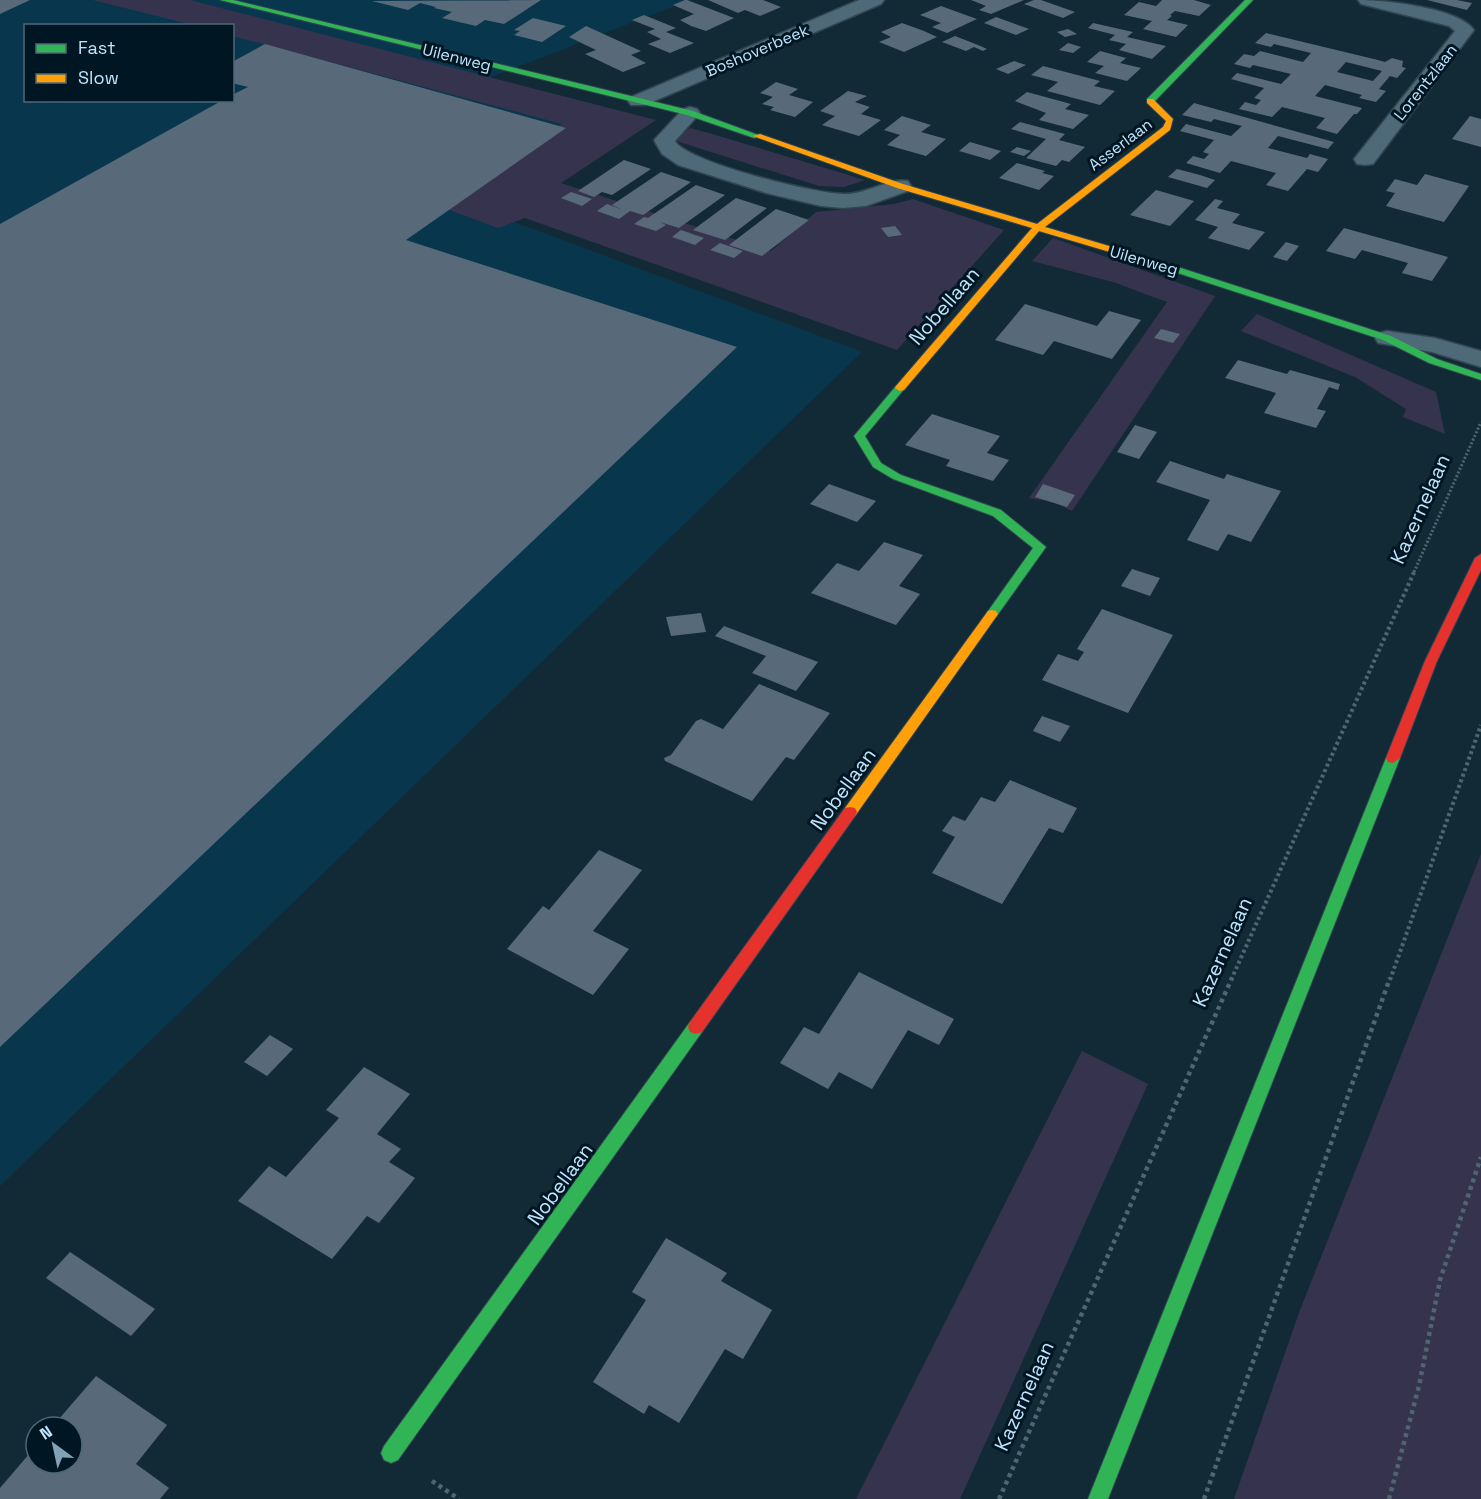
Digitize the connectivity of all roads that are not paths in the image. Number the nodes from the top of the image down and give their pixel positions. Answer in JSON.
{"nodes":[{"id":1,"x":224,"y":0,"type":"edge"},
{"id":2,"x":875,"y":0,"type":"edge"},
{"id":3,"x":1249,"y":0,"type":"edge"},
{"id":4,"x":1367,"y":0,"type":"edge"},
{"id":5,"x":639,"y":101,"type":"junction"},
{"id":6,"x":690,"y":113,"type":"junction"},
{"id":7,"x":1365,"y":159,"type":"dead end"},
{"id":8,"x":900,"y":186,"type":"junction"},
{"id":9,"x":1036,"y":229,"type":"junction"},
{"id":10,"x":1387,"y":338,"type":"junction"},
{"id":11,"x":1481,"y":359,"type":"edge"},
{"id":12,"x":1481,"y":377,"type":"edge"},
{"id":13,"x":1481,"y":558,"type":"edge"},
{"id":14,"x":391,"y":1453,"type":"dead end"},
{"id":15,"x":1098,"y":1499,"type":"edge"}],
"edges":[{"from":1,"to":5,"type":"street","name":"Uilenweg"},
{"from":2,"to":5,"type":"street","name":"Boshoverbeek"},
{"from":3,"to":9,"type":"street","name":"Asserlaan"},
{"from":4,"to":7,"type":"street","name":"Lorentzlaan"},
{"from":5,"to":6,"type":"street","name":"Uilenweg"},
{"from":6,"to":8,"type":"street","name":"Uilenweg"},
{"from":6,"to":8,"type":"street"},
{"from":8,"to":9,"type":"street","name":"Uilenweg"},
{"from":9,"to":10,"type":"street","name":"Uilenweg"},
{"from":9,"to":14,"type":"street","name":"Nobellaan"},
{"from":10,"to":11,"type":"street","name":"Uilenweg"},
{"from":10,"to":12,"type":"street","name":"Uilenweg"},
{"from":13,"to":15,"type":"street"}]}
